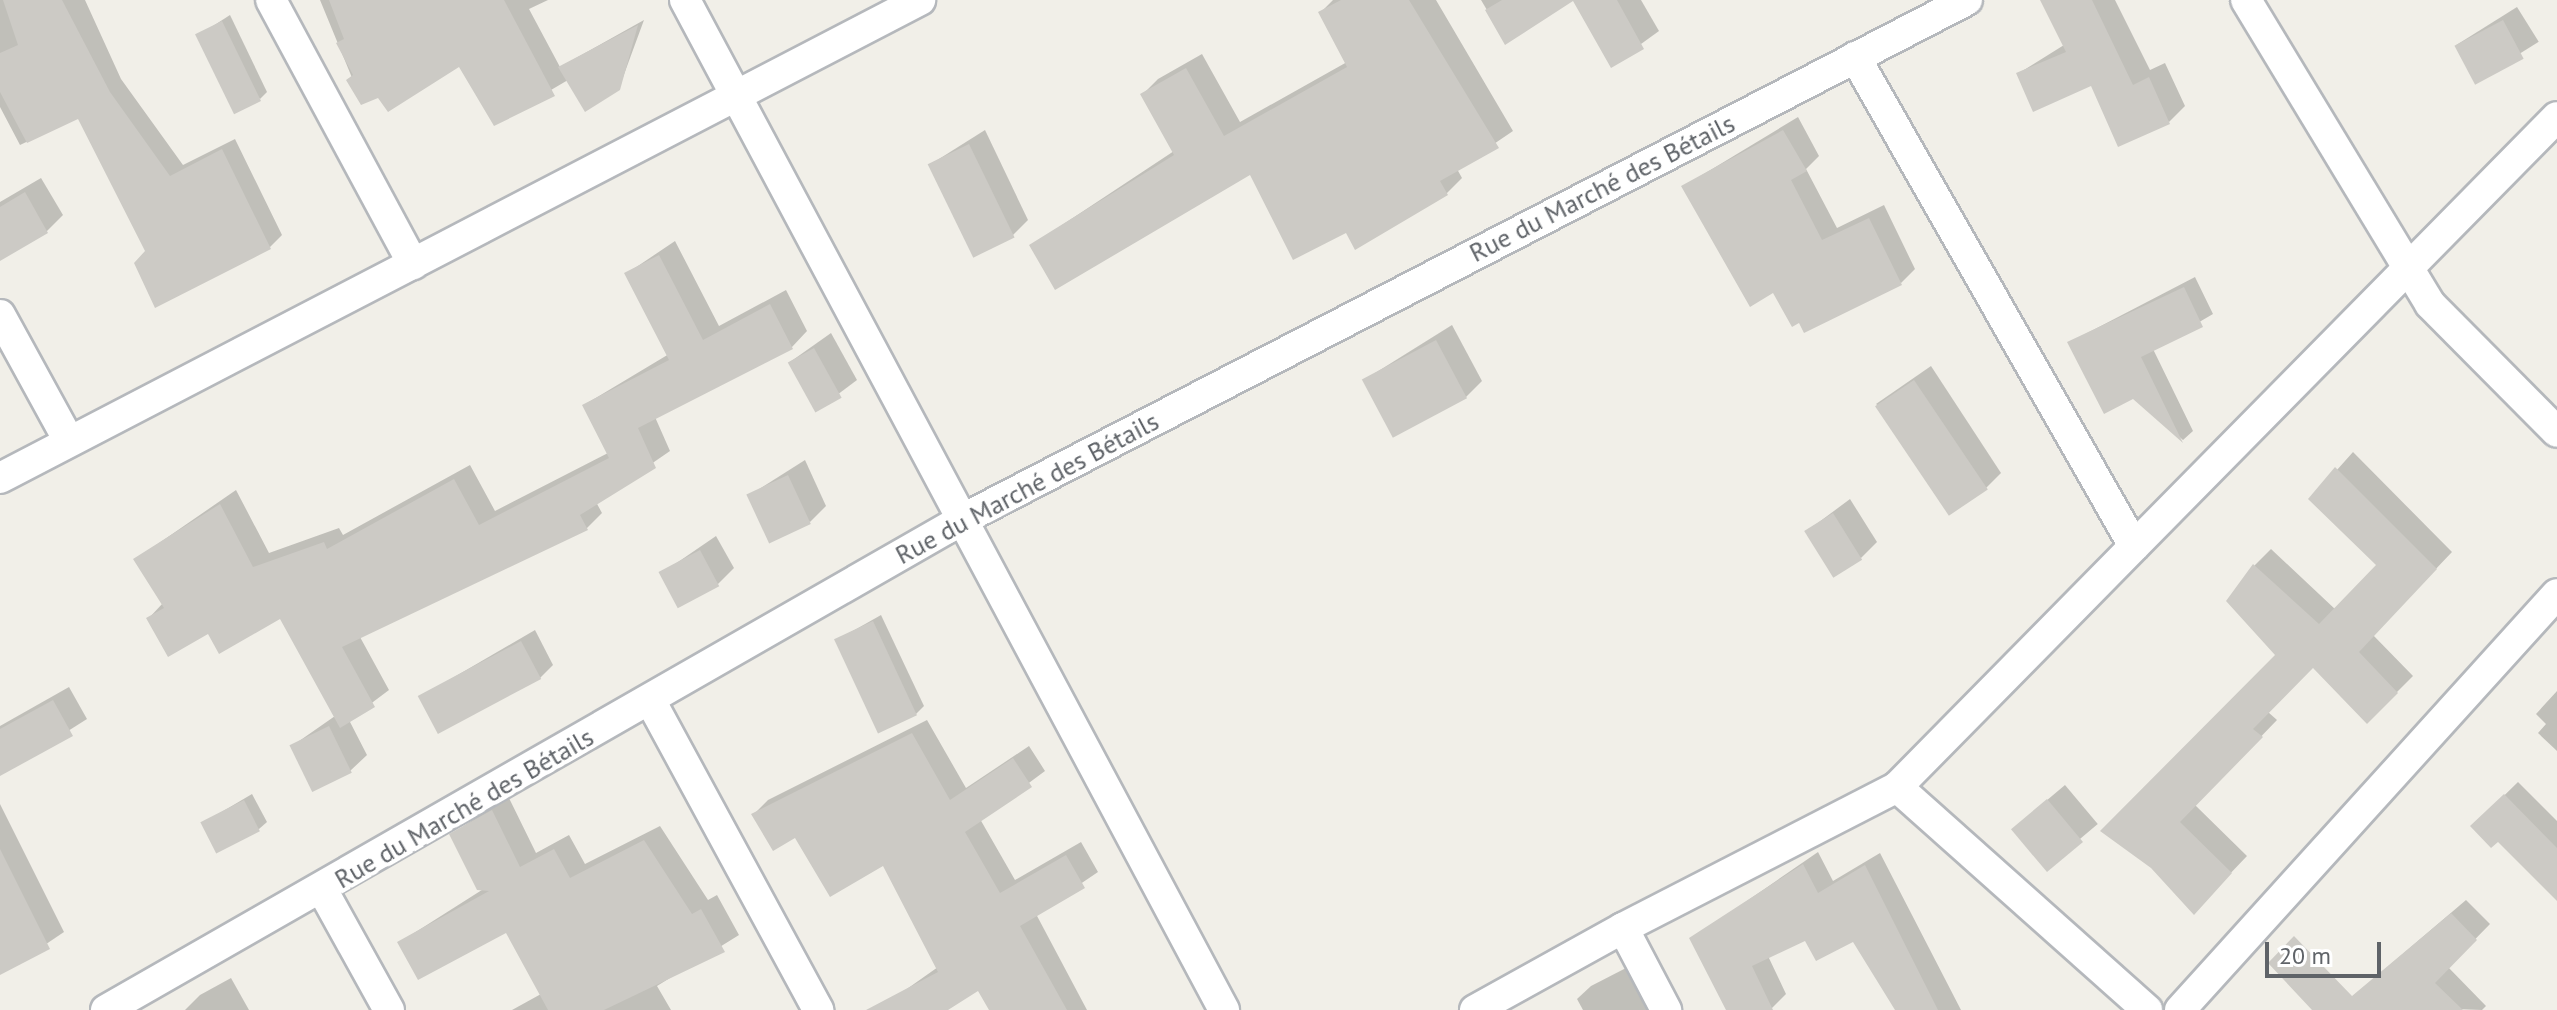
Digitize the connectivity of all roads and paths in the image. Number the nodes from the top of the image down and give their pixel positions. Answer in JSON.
{"nodes":[{"id":1,"x":271,"y":0,"type":"edge"},
{"id":2,"x":685,"y":0,"type":"edge"},
{"id":3,"x":920,"y":0,"type":"edge"},
{"id":4,"x":1967,"y":0,"type":"edge"},
{"id":5,"x":2246,"y":0,"type":"edge"},
{"id":6,"x":1855,"y":57,"type":"junction"},
{"id":7,"x":736,"y":96,"type":"junction"},
{"id":8,"x":2557,"y":117,"type":"edge"},
{"id":9,"x":413,"y":264,"type":"junction"},
{"id":10,"x":2408,"y":268,"type":"junction"},
{"id":11,"x":0,"y":315,"type":"edge"},
{"id":12,"x":2557,"y":432,"type":"edge"},
{"id":13,"x":69,"y":441,"type":"junction"},
{"id":14,"x":0,"y":478,"type":"edge"},
{"id":15,"x":965,"y":518,"type":"junction"},
{"id":16,"x":2134,"y":546,"type":"junction"},
{"id":17,"x":2557,"y":594,"type":"edge"},
{"id":18,"x":650,"y":700,"type":"junction"},
{"id":19,"x":1897,"y":787,"type":"junction"},
{"id":20,"x":323,"y":891,"type":"junction"},
{"id":21,"x":1623,"y":928,"type":"junction"},
{"id":22,"x":106,"y":1010,"type":"edge"},
{"id":23,"x":389,"y":1010,"type":"edge"},
{"id":24,"x":818,"y":1010,"type":"edge"},
{"id":25,"x":1224,"y":1010,"type":"edge"},
{"id":26,"x":1475,"y":1010,"type":"edge"},
{"id":27,"x":1666,"y":1010,"type":"edge"},
{"id":28,"x":2147,"y":1010,"type":"edge"},
{"id":29,"x":2180,"y":1010,"type":"edge"}],
"edges":[{"from":1,"to":9,"type":"street"},
{"from":2,"to":7,"type":"street"},
{"from":3,"to":7,"type":"street"},
{"from":4,"to":6,"type":"street","name":"Rue du Marché des Bétails"},
{"from":5,"to":10,"type":"street"},
{"from":6,"to":15,"type":"street","name":"Rue du Marché des Bétails"},
{"from":6,"to":16,"type":"street"},
{"from":7,"to":9,"type":"street"},
{"from":7,"to":15,"type":"street"},
{"from":8,"to":10,"type":"street"},
{"from":9,"to":13,"type":"street"},
{"from":10,"to":12,"type":"street"},
{"from":10,"to":16,"type":"street"},
{"from":11,"to":13,"type":"street"},
{"from":13,"to":14,"type":"street"},
{"from":15,"to":18,"type":"street","name":"Rue du Marché des Bétails"},
{"from":15,"to":25,"type":"street"},
{"from":16,"to":19,"type":"street"},
{"from":17,"to":29,"type":"street"},
{"from":18,"to":20,"type":"street","name":"Rue du Marché des Bétails"},
{"from":18,"to":24,"type":"street"},
{"from":19,"to":21,"type":"street"},
{"from":19,"to":28,"type":"street"},
{"from":20,"to":22,"type":"street","name":"Rue du Marché des Bétails"},
{"from":20,"to":23,"type":"street"},
{"from":21,"to":26,"type":"street"},
{"from":21,"to":27,"type":"street"}]}
